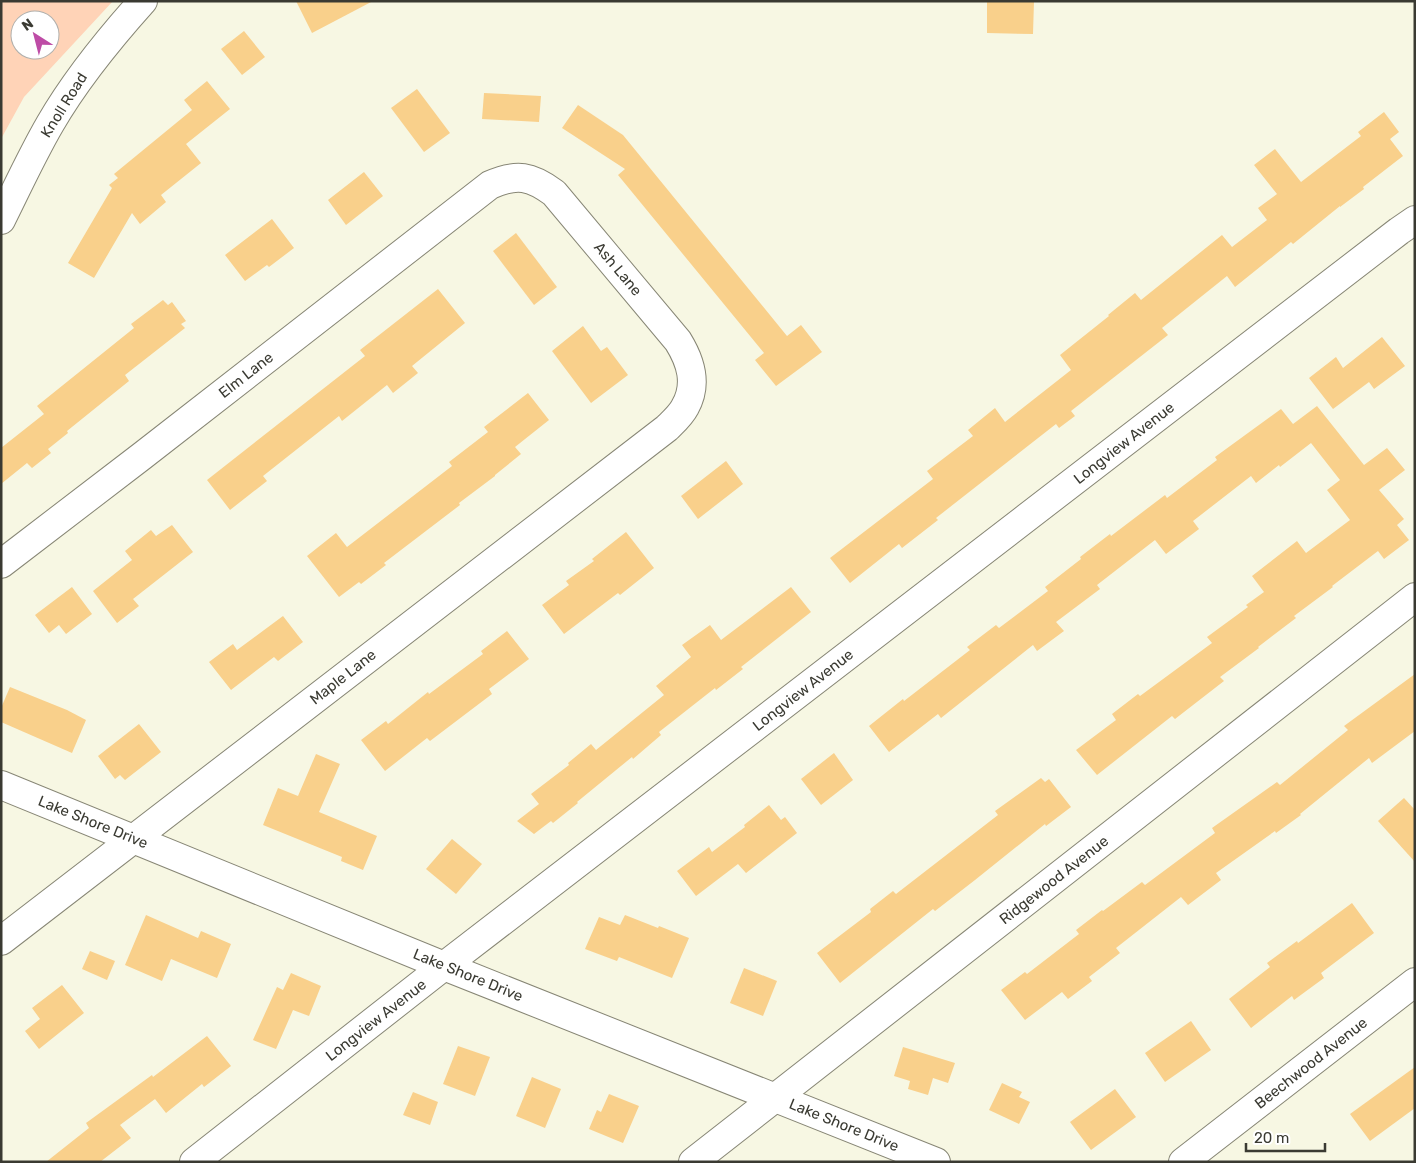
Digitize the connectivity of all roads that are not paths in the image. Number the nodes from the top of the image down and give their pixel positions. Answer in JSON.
{"nodes":[{"id":1,"x":143,"y":1,"type":"edge"},
{"id":2,"x":490,"y":185,"type":"joint"},
{"id":3,"x":1,"y":220,"type":"edge"},
{"id":4,"x":1415,"y":220,"type":"edge"},
{"id":5,"x":682,"y":411,"type":"joint"},
{"id":6,"x":1,"y":564,"type":"edge"},
{"id":7,"x":1415,"y":597,"type":"edge"},
{"id":8,"x":1,"y":785,"type":"edge"},
{"id":9,"x":133,"y":839,"type":"junction"},
{"id":10,"x":1,"y":941,"type":"edge"},
{"id":11,"x":444,"y":966,"type":"junction"},
{"id":12,"x":1415,"y":982,"type":"edge"},
{"id":13,"x":776,"y":1097,"type":"junction"},
{"id":14,"x":194,"y":1162,"type":"edge"},
{"id":15,"x":693,"y":1162,"type":"edge"},
{"id":16,"x":936,"y":1162,"type":"edge"},
{"id":17,"x":1183,"y":1162,"type":"edge"}],
"edges":[{"from":1,"to":3,"type":"street","name":"Knoll Road"},
{"from":2,"to":5,"type":"street","name":"Ash Lane"},
{"from":2,"to":6,"type":"street","name":"Elm Lane"},
{"from":4,"to":11,"type":"street","name":"Longview Avenue"},
{"from":5,"to":9,"type":"street","name":"Maple Lane"},
{"from":7,"to":13,"type":"street","name":"Ridgewood Avenue"},
{"from":8,"to":9,"type":"street","name":"Lake Shore Drive"},
{"from":9,"to":10,"type":"street","name":"Maple Lane"},
{"from":9,"to":11,"type":"street","name":"Lake Shore Drive"},
{"from":11,"to":13,"type":"street","name":"Lake Shore Drive"},
{"from":11,"to":14,"type":"street","name":"Longview Avenue"},
{"from":12,"to":17,"type":"street","name":"Beechwood Avenue"},
{"from":13,"to":15,"type":"street","name":"Ridgewood Avenue"},
{"from":13,"to":16,"type":"street","name":"Lake Shore Drive"}]}
